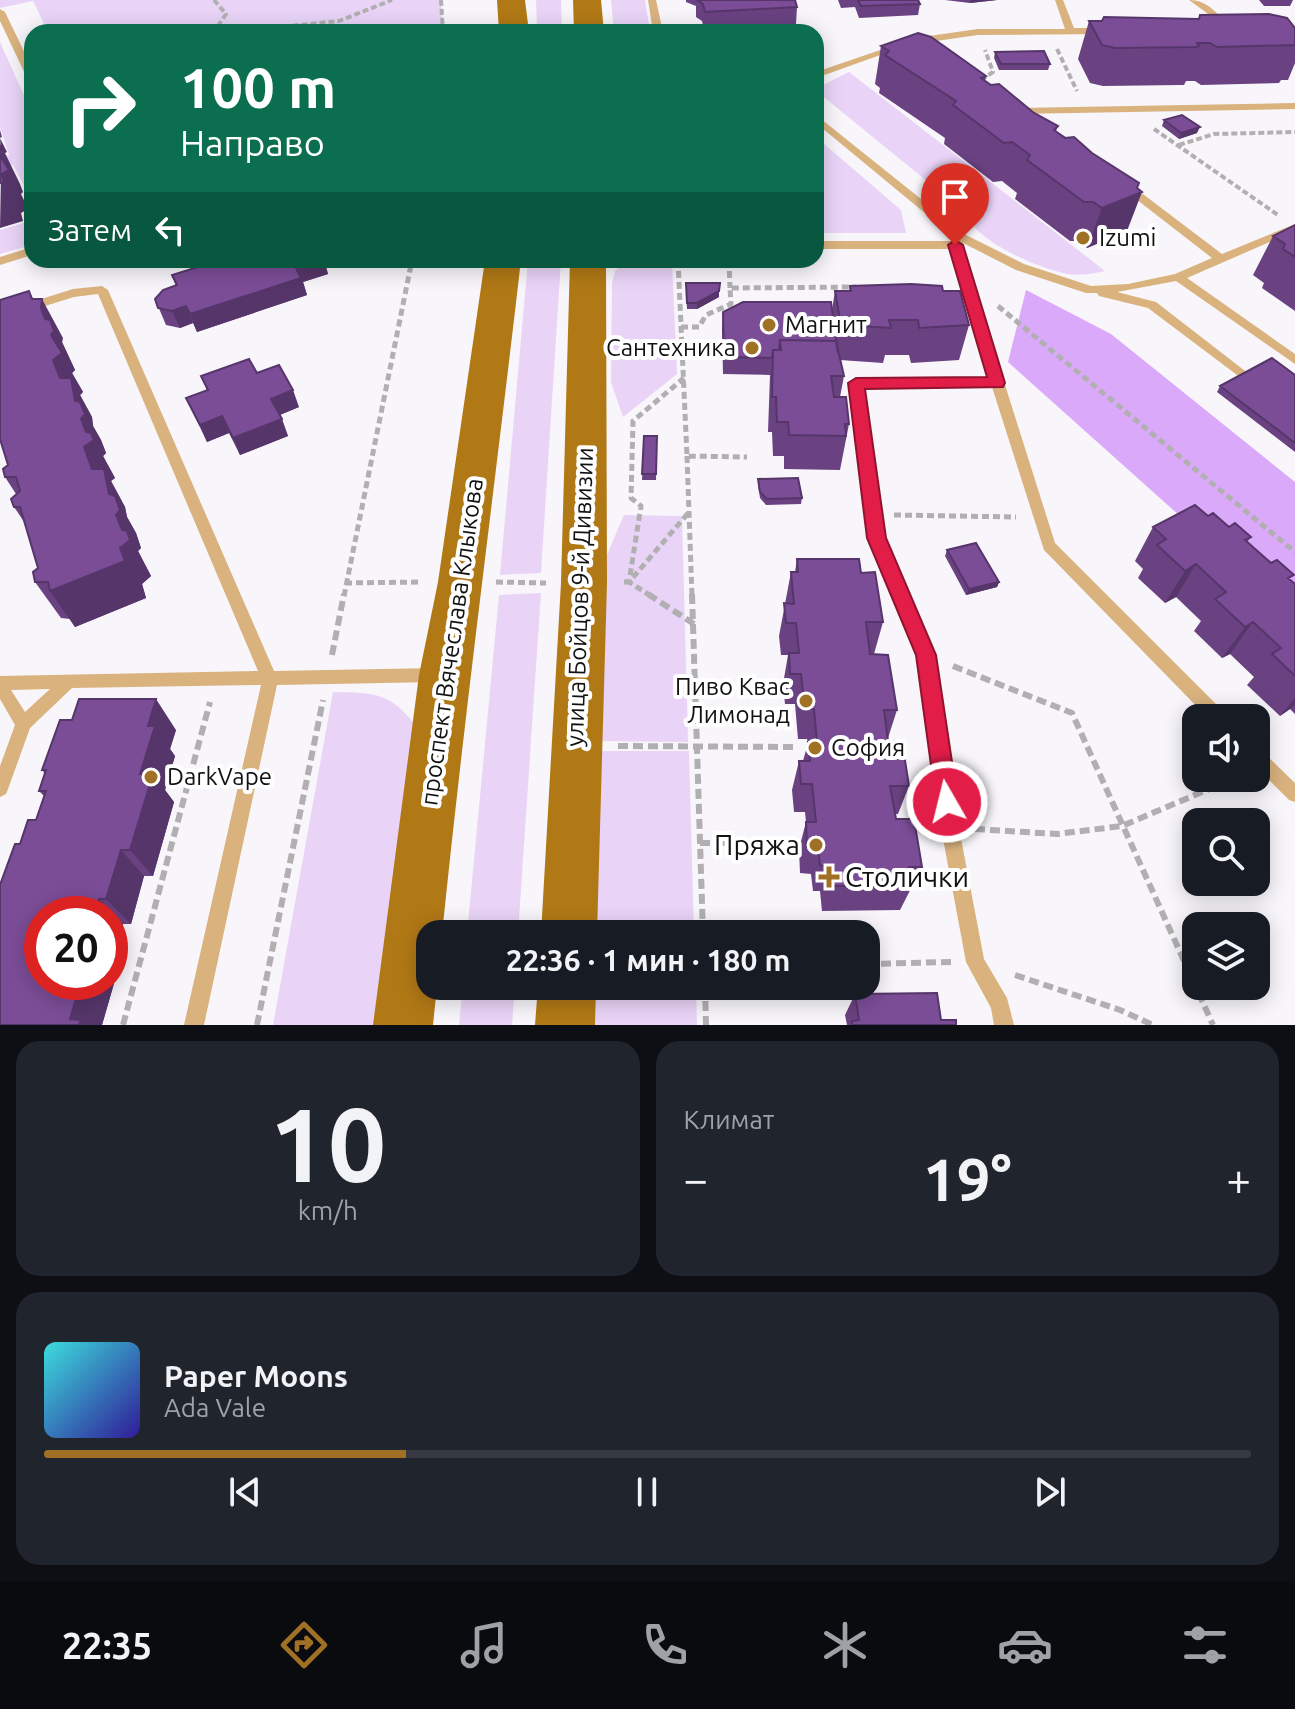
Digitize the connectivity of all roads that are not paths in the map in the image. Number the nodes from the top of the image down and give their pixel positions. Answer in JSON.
{"nodes":[{"id":1,"x":511,"y":0,"type":"edge"},
{"id":2,"x":652,"y":0,"type":"edge"},
{"id":3,"x":1059,"y":0,"type":"edge"},
{"id":4,"x":1193,"y":0,"type":"edge"},
{"id":5,"x":587,"y":1,"type":"edge"},
{"id":6,"x":0,"y":12,"type":"edge"},
{"id":7,"x":513,"y":24,"type":"edge"},
{"id":8,"x":588,"y":24,"type":"edge"},
{"id":9,"x":656,"y":24,"type":"edge"},
{"id":10,"x":1237,"y":28,"type":"edge"},
{"id":11,"x":1209,"y":29,"type":"edge"},
{"id":12,"x":1224,"y":29,"type":"junction"},
{"id":13,"x":1117,"y":31,"type":"edge"},
{"id":14,"x":1071,"y":32,"type":"junction"},
{"id":15,"x":916,"y":40,"type":"junction"},
{"id":16,"x":928,"y":49,"type":"edge"},
{"id":17,"x":24,"y":62,"type":"edge"},
{"id":18,"x":824,"y":72,"type":"edge"},
{"id":19,"x":977,"y":83,"type":"edge"},
{"id":20,"x":1295,"y":106,"type":"edge"},
{"id":21,"x":1017,"y":111,"type":"junction"},
{"id":22,"x":824,"y":125,"type":"edge"},
{"id":23,"x":1037,"y":125,"type":"edge"},
{"id":24,"x":1112,"y":176,"type":"edge"},
{"id":25,"x":1295,"y":227,"type":"edge"},
{"id":26,"x":958,"y":241,"type":"junction"},
{"id":27,"x":824,"y":245,"type":"edge"},
{"id":28,"x":24,"y":254,"type":"edge"},
{"id":29,"x":1221,"y":259,"type":"junction"},
{"id":30,"x":0,"y":261,"type":"edge"},
{"id":31,"x":502,"y":268,"type":"edge"},
{"id":32,"x":588,"y":268,"type":"edge"},
{"id":33,"x":1178,"y":277,"type":"junction"},
{"id":34,"x":1090,"y":290,"type":"junction"},
{"id":35,"x":0,"y":316,"type":"edge"},
{"id":36,"x":1295,"y":360,"type":"edge"},
{"id":37,"x":1245,"y":377,"type":"edge"},
{"id":38,"x":997,"y":383,"type":"junction"},
{"id":39,"x":444,"y":675,"type":"junction"},
{"id":40,"x":270,"y":681,"type":"junction"},
{"id":41,"x":0,"y":684,"type":"edge"},
{"id":42,"x":66,"y":684,"type":"junction"},
{"id":43,"x":1205,"y":704,"type":"edge"},
{"id":44,"x":23,"y":724,"type":"junction"},
{"id":45,"x":1270,"y":770,"type":"edge"},
{"id":46,"x":0,"y":789,"type":"edge"},
{"id":47,"x":1295,"y":794,"type":"edge"},
{"id":48,"x":569,"y":920,"type":"edge"},
{"id":49,"x":566,"y":1000,"type":"edge"},
{"id":50,"x":194,"y":1025,"type":"edge"},
{"id":51,"x":403,"y":1025,"type":"edge"},
{"id":52,"x":565,"y":1025,"type":"edge"},
{"id":53,"x":1004,"y":1025,"type":"edge"}],
"edges":[{"from":1,"to":7,"type":"main road"},
{"from":2,"to":9,"type":"lane"},
{"from":3,"to":14,"type":"lane"},
{"from":4,"to":12,"type":"lane"},
{"from":5,"to":8,"type":"main road"},
{"from":6,"to":17,"type":"lane"},
{"from":10,"to":12,"type":"lane"},
{"from":11,"to":12,"type":"lane"},
{"from":13,"to":14,"type":"lane"},
{"from":14,"to":15,"type":"lane"},
{"from":15,"to":16,"type":"lane"},
{"from":15,"to":18,"type":"lane"},
{"from":19,"to":21,"type":"lane"},
{"from":20,"to":21,"type":"lane"},
{"from":21,"to":23,"type":"lane"},
{"from":22,"to":26,"type":"lane"},
{"from":24,"to":29,"type":"lane"},
{"from":25,"to":29,"type":"lane"},
{"from":26,"to":27,"type":"lane"},
{"from":26,"to":34,"type":"lane"},
{"from":26,"to":38,"type":"lane"},
{"from":28,"to":30,"type":"lane"},
{"from":29,"to":33,"type":"lane"},
{"from":31,"to":39,"type":"main road","name":"проспект Вячеслава Клыкова"},
{"from":32,"to":48,"type":"main road","name":"улица Бойцов 9-й Дивизии"},
{"from":33,"to":34,"type":"lane"},
{"from":33,"to":36,"type":"lane"},
{"from":34,"to":37,"type":"lane"},
{"from":35,"to":40,"type":"lane"},
{"from":38,"to":43,"type":"lane"},
{"from":38,"to":53,"type":"lane"},
{"from":39,"to":40,"type":"lane"},
{"from":39,"to":51,"type":"main road","name":"проспект Вячеслава Клыкова"},
{"from":40,"to":42,"type":"lane"},
{"from":40,"to":50,"type":"lane"},
{"from":41,"to":42,"type":"lane"},
{"from":41,"to":44,"type":"lane"},
{"from":42,"to":44,"type":"lane"},
{"from":44,"to":46,"type":"lane"},
{"from":45,"to":47,"type":"lane"},
{"from":49,"to":52,"type":"main road"}]}
